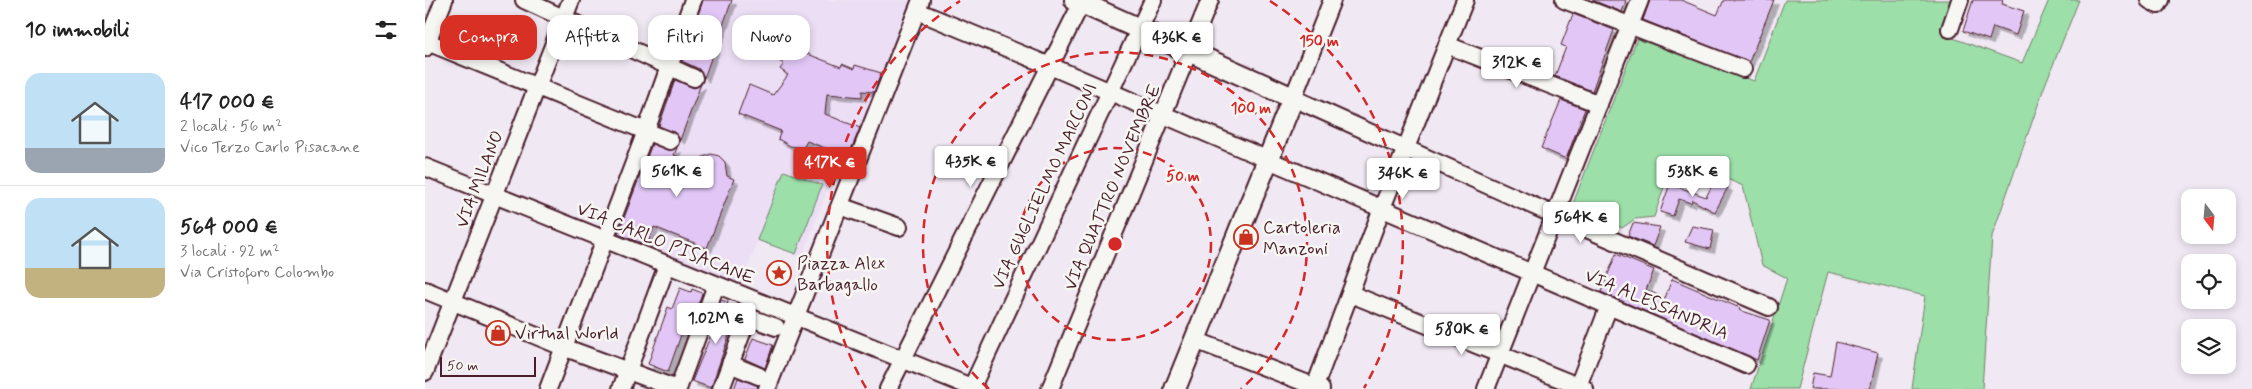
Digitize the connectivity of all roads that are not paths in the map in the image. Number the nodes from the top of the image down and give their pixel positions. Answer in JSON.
{"nodes":[{"id":1,"x":443,"y":0,"type":"edge"},
{"id":2,"x":524,"y":0,"type":"edge"},
{"id":3,"x":571,"y":0,"type":"edge"},
{"id":4,"x":693,"y":0,"type":"edge"},
{"id":5,"x":1153,"y":0,"type":"edge"},
{"id":6,"x":1210,"y":0,"type":"edge"},
{"id":7,"x":1332,"y":0,"type":"edge"},
{"id":8,"x":1465,"y":0,"type":"edge"},
{"id":9,"x":1564,"y":0,"type":"edge"},
{"id":10,"x":1640,"y":0,"type":"edge"},
{"id":11,"x":1960,"y":0,"type":"edge"},
{"id":12,"x":2149,"y":0,"type":"edge"},
{"id":13,"x":2161,"y":0,"type":"edge"},
{"id":14,"x":1080,"y":1,"type":"edge"},
{"id":15,"x":919,"y":5,"type":"edge"},
{"id":16,"x":557,"y":15,"type":"edge"},
{"id":17,"x":565,"y":15,"type":"edge"},
{"id":18,"x":1630,"y":25,"type":"junction"},
{"id":19,"x":1140,"y":29,"type":"junction"},
{"id":20,"x":1950,"y":29,"type":"dead end"},
{"id":21,"x":426,"y":44,"type":"edge"},
{"id":22,"x":1447,"y":45,"type":"junction"},
{"id":23,"x":1189,"y":50,"type":"junction"},
{"id":24,"x":638,"y":53,"type":"edge"},
{"id":25,"x":548,"y":60,"type":"edge"},
{"id":26,"x":1050,"y":66,"type":"junction"},
{"id":27,"x":669,"y":67,"type":"junction"},
{"id":28,"x":1743,"y":69,"type":"dead end"},
{"id":29,"x":694,"y":78,"type":"dead end"},
{"id":30,"x":537,"y":87,"type":"junction"},
{"id":31,"x":1111,"y":92,"type":"junction"},
{"id":32,"x":1293,"y":98,"type":"junction"},
{"id":33,"x":1599,"y":104,"type":"junction"},
{"id":34,"x":1164,"y":115,"type":"junction"},
{"id":35,"x":646,"y":131,"type":"junction"},
{"id":36,"x":670,"y":141,"type":"dead end"},
{"id":37,"x":1406,"y":150,"type":"junction"},
{"id":38,"x":1268,"y":160,"type":"junction"},
{"id":39,"x":425,"y":167,"type":"edge"},
{"id":40,"x":494,"y":194,"type":"junction"},
{"id":41,"x":840,"y":206,"type":"junction"},
{"id":42,"x":1382,"y":208,"type":"junction"},
{"id":43,"x":1554,"y":215,"type":"junction"},
{"id":44,"x":899,"y":227,"type":"dead end"},
{"id":45,"x":604,"y":240,"type":"junction"},
{"id":46,"x":667,"y":265,"type":"junction"},
{"id":47,"x":1531,"y":272,"type":"junction"},
{"id":48,"x":716,"y":285,"type":"junction"},
{"id":49,"x":425,"y":290,"type":"edge"},
{"id":50,"x":1351,"y":294,"type":"junction"},
{"id":51,"x":453,"y":300,"type":"junction"},
{"id":52,"x":1609,"y":306,"type":"junction"},
{"id":53,"x":1769,"y":307,"type":"dead end"},
{"id":54,"x":796,"y":317,"type":"junction"},
{"id":55,"x":776,"y":327,"type":"dead end"},
{"id":56,"x":1195,"y":340,"type":"junction"},
{"id":57,"x":563,"y":347,"type":"junction"},
{"id":58,"x":1500,"y":355,"type":"junction"},
{"id":59,"x":902,"y":360,"type":"junction"},
{"id":60,"x":730,"y":364,"type":"junction"},
{"id":61,"x":1746,"y":365,"type":"dead end"},
{"id":62,"x":628,"y":371,"type":"junction"},
{"id":63,"x":425,"y":372,"type":"edge"},
{"id":64,"x":763,"y":382,"type":"edge"},
{"id":65,"x":973,"y":388,"type":"edge"},
{"id":66,"x":1317,"y":388,"type":"edge"},
{"id":67,"x":1582,"y":388,"type":"edge"},
{"id":68,"x":548,"y":389,"type":"edge"},
{"id":69,"x":621,"y":389,"type":"edge"},
{"id":70,"x":677,"y":389,"type":"edge"},
{"id":71,"x":721,"y":389,"type":"edge"},
{"id":72,"x":888,"y":389,"type":"edge"},
{"id":73,"x":1049,"y":389,"type":"edge"},
{"id":74,"x":1175,"y":389,"type":"edge"},
{"id":75,"x":1486,"y":389,"type":"edge"}],
"edges":[{"from":1,"to":21,"type":"street"},
{"from":2,"to":16,"type":"street"},
{"from":3,"to":17,"type":"street","name":"VIA MILANO"},
{"from":4,"to":27,"type":"street"},
{"from":5,"to":19,"type":"street","name":"VIA GUGLIELMO MARCONI"},
{"from":6,"to":23,"type":"street","name":"VIA QUATTRO NOVEMBRE"},
{"from":7,"to":32,"type":"street"},
{"from":8,"to":22,"type":"street"},
{"from":9,"to":18,"type":"street"},
{"from":10,"to":18,"type":"street"},
{"from":11,"to":20,"type":"street"},
{"from":12,"to":13,"type":"street"},
{"from":14,"to":19,"type":"main road"},
{"from":14,"to":26,"type":"street"},
{"from":15,"to":26,"type":"street","name":"VIA ALESSANDRIA"},
{"from":15,"to":41,"type":"street"},
{"from":18,"to":28,"type":"street"},
{"from":18,"to":33,"type":"street"},
{"from":19,"to":23,"type":"main road"},
{"from":19,"to":31,"type":"street","name":"VIA GUGLIELMO MARCONI"},
{"from":21,"to":30,"type":"street"},
{"from":22,"to":33,"type":"street"},
{"from":22,"to":37,"type":"street"},
{"from":23,"to":32,"type":"main road"},
{"from":23,"to":34,"type":"street","name":"VIA QUATTRO NOVEMBRE"},
{"from":24,"to":27,"type":"street"},
{"from":25,"to":30,"type":"street","name":"VIA MILANO"},
{"from":26,"to":31,"type":"street","name":"VIA ALESSANDRIA"},
{"from":26,"to":59,"type":"street"},
{"from":27,"to":29,"type":"street"},
{"from":27,"to":35,"type":"street"},
{"from":30,"to":35,"type":"street"},
{"from":30,"to":40,"type":"street","name":"VIA MILANO"},
{"from":31,"to":34,"type":"street","name":"VIA ALESSANDRIA"},
{"from":31,"to":65,"type":"street","name":"VIA GUGLIELMO MARCONI"},
{"from":32,"to":37,"type":"street"},
{"from":32,"to":38,"type":"main road"},
{"from":33,"to":43,"type":"street"},
{"from":34,"to":38,"type":"street","name":"VIA ALESSANDRIA"},
{"from":34,"to":73,"type":"street","name":"VIA QUATTRO NOVEMBRE"},
{"from":35,"to":36,"type":"street"},
{"from":35,"to":45,"type":"street"},
{"from":37,"to":42,"type":"street"},
{"from":37,"to":43,"type":"street"},
{"from":38,"to":42,"type":"street","name":"VIA ALESSANDRIA"},
{"from":38,"to":56,"type":"main road"},
{"from":39,"to":40,"type":"street","name":"VIA CARLO PISACANE"},
{"from":40,"to":45,"type":"street","name":"VIA CARLO PISACANE"},
{"from":40,"to":51,"type":"street","name":"VIA MILANO"},
{"from":41,"to":44,"type":"street"},
{"from":41,"to":54,"type":"street"},
{"from":42,"to":47,"type":"street","name":"VIA ALESSANDRIA"},
{"from":42,"to":50,"type":"street"},
{"from":43,"to":47,"type":"street"},
{"from":43,"to":53,"type":"street"},
{"from":45,"to":46,"type":"street","name":"VIA CARLO PISACANE"},
{"from":45,"to":57,"type":"street"},
{"from":46,"to":48,"type":"street","name":"VIA CARLO PISACANE"},
{"from":46,"to":62,"type":"street"},
{"from":47,"to":52,"type":"street","name":"VIA ALESSANDRIA"},
{"from":47,"to":58,"type":"street"},
{"from":48,"to":54,"type":"street","name":"VIA CARLO PISACANE"},
{"from":48,"to":70,"type":"street"},
{"from":49,"to":51,"type":"street"},
{"from":50,"to":58,"type":"street"},
{"from":50,"to":66,"type":"street"},
{"from":51,"to":57,"type":"street"},
{"from":51,"to":63,"type":"street","name":"VIA MILANO"},
{"from":52,"to":61,"type":"street","name":"VIA ALESSANDRIA"},
{"from":52,"to":67,"type":"street"},
{"from":54,"to":59,"type":"street","name":"VIA CARLO PISACANE"},
{"from":54,"to":64,"type":"street"},
{"from":55,"to":60,"type":"street"},
{"from":56,"to":66,"type":"street"},
{"from":56,"to":74,"type":"main road"},
{"from":57,"to":62,"type":"street"},
{"from":57,"to":68,"type":"street"},
{"from":58,"to":67,"type":"street"},
{"from":58,"to":75,"type":"street"},
{"from":59,"to":65,"type":"street","name":"VIA CARLO PISACANE"},
{"from":59,"to":72,"type":"street"},
{"from":60,"to":64,"type":"street"},
{"from":60,"to":71,"type":"street"},
{"from":62,"to":69,"type":"street"},
{"from":62,"to":70,"type":"street"}]}
